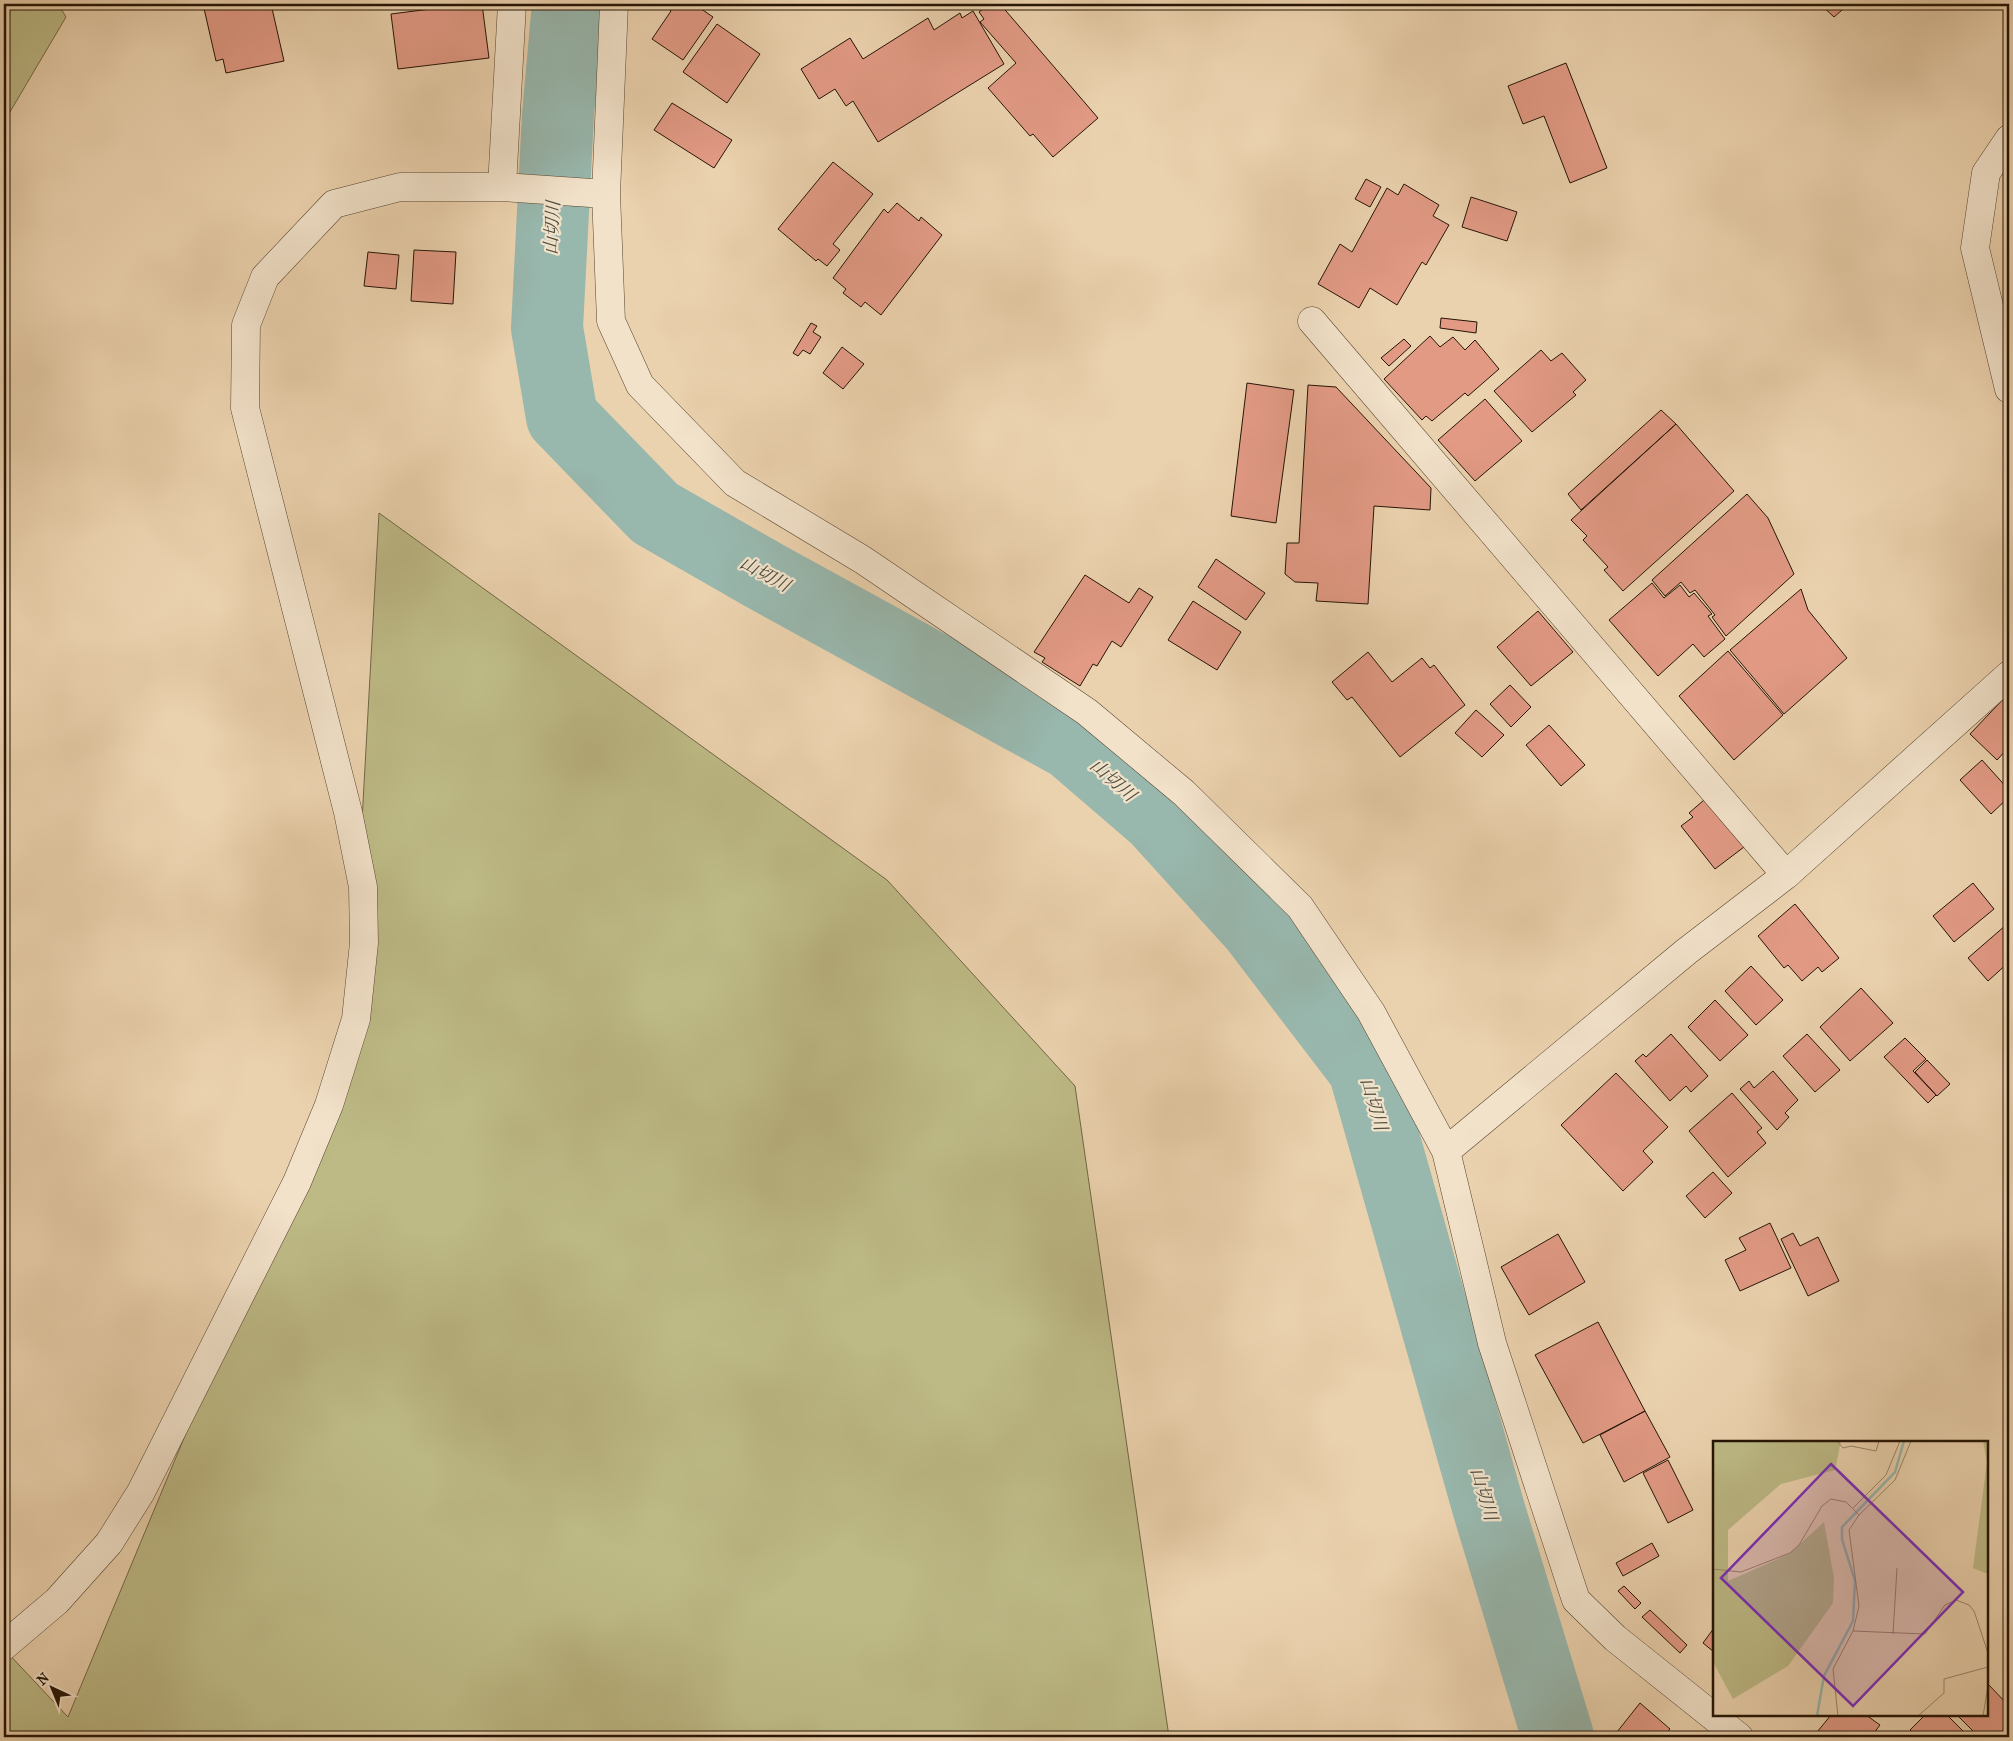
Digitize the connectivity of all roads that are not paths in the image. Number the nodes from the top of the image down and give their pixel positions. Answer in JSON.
{"nodes":[{"id":1,"x":512,"y":4,"type":"edge"},
{"id":2,"x":614,"y":4,"type":"edge"},
{"id":3,"x":2009,"y":139,"type":"edge"},
{"id":4,"x":502,"y":187,"type":"junction"},
{"id":5,"x":606,"y":194,"type":"junction"},
{"id":6,"x":1312,"y":321,"type":"dead end"},
{"id":7,"x":2009,"y":389,"type":"edge"},
{"id":8,"x":2009,"y":675,"type":"edge"},
{"id":9,"x":1786,"y":875,"type":"junction"},
{"id":10,"x":1446,"y":1151,"type":"junction"},
{"id":11,"x":4,"y":1646,"type":"edge"},
{"id":12,"x":1739,"y":1737,"type":"edge"}],
"edges":[{"from":1,"to":4,"type":"street"},
{"from":2,"to":5,"type":"street"},
{"from":3,"to":7,"type":"street"},
{"from":4,"to":5,"type":"street"},
{"from":4,"to":11,"type":"street"},
{"from":5,"to":10,"type":"street"},
{"from":6,"to":9,"type":"street"},
{"from":8,"to":9,"type":"street"},
{"from":9,"to":10,"type":"street"},
{"from":10,"to":12,"type":"street"}]}
